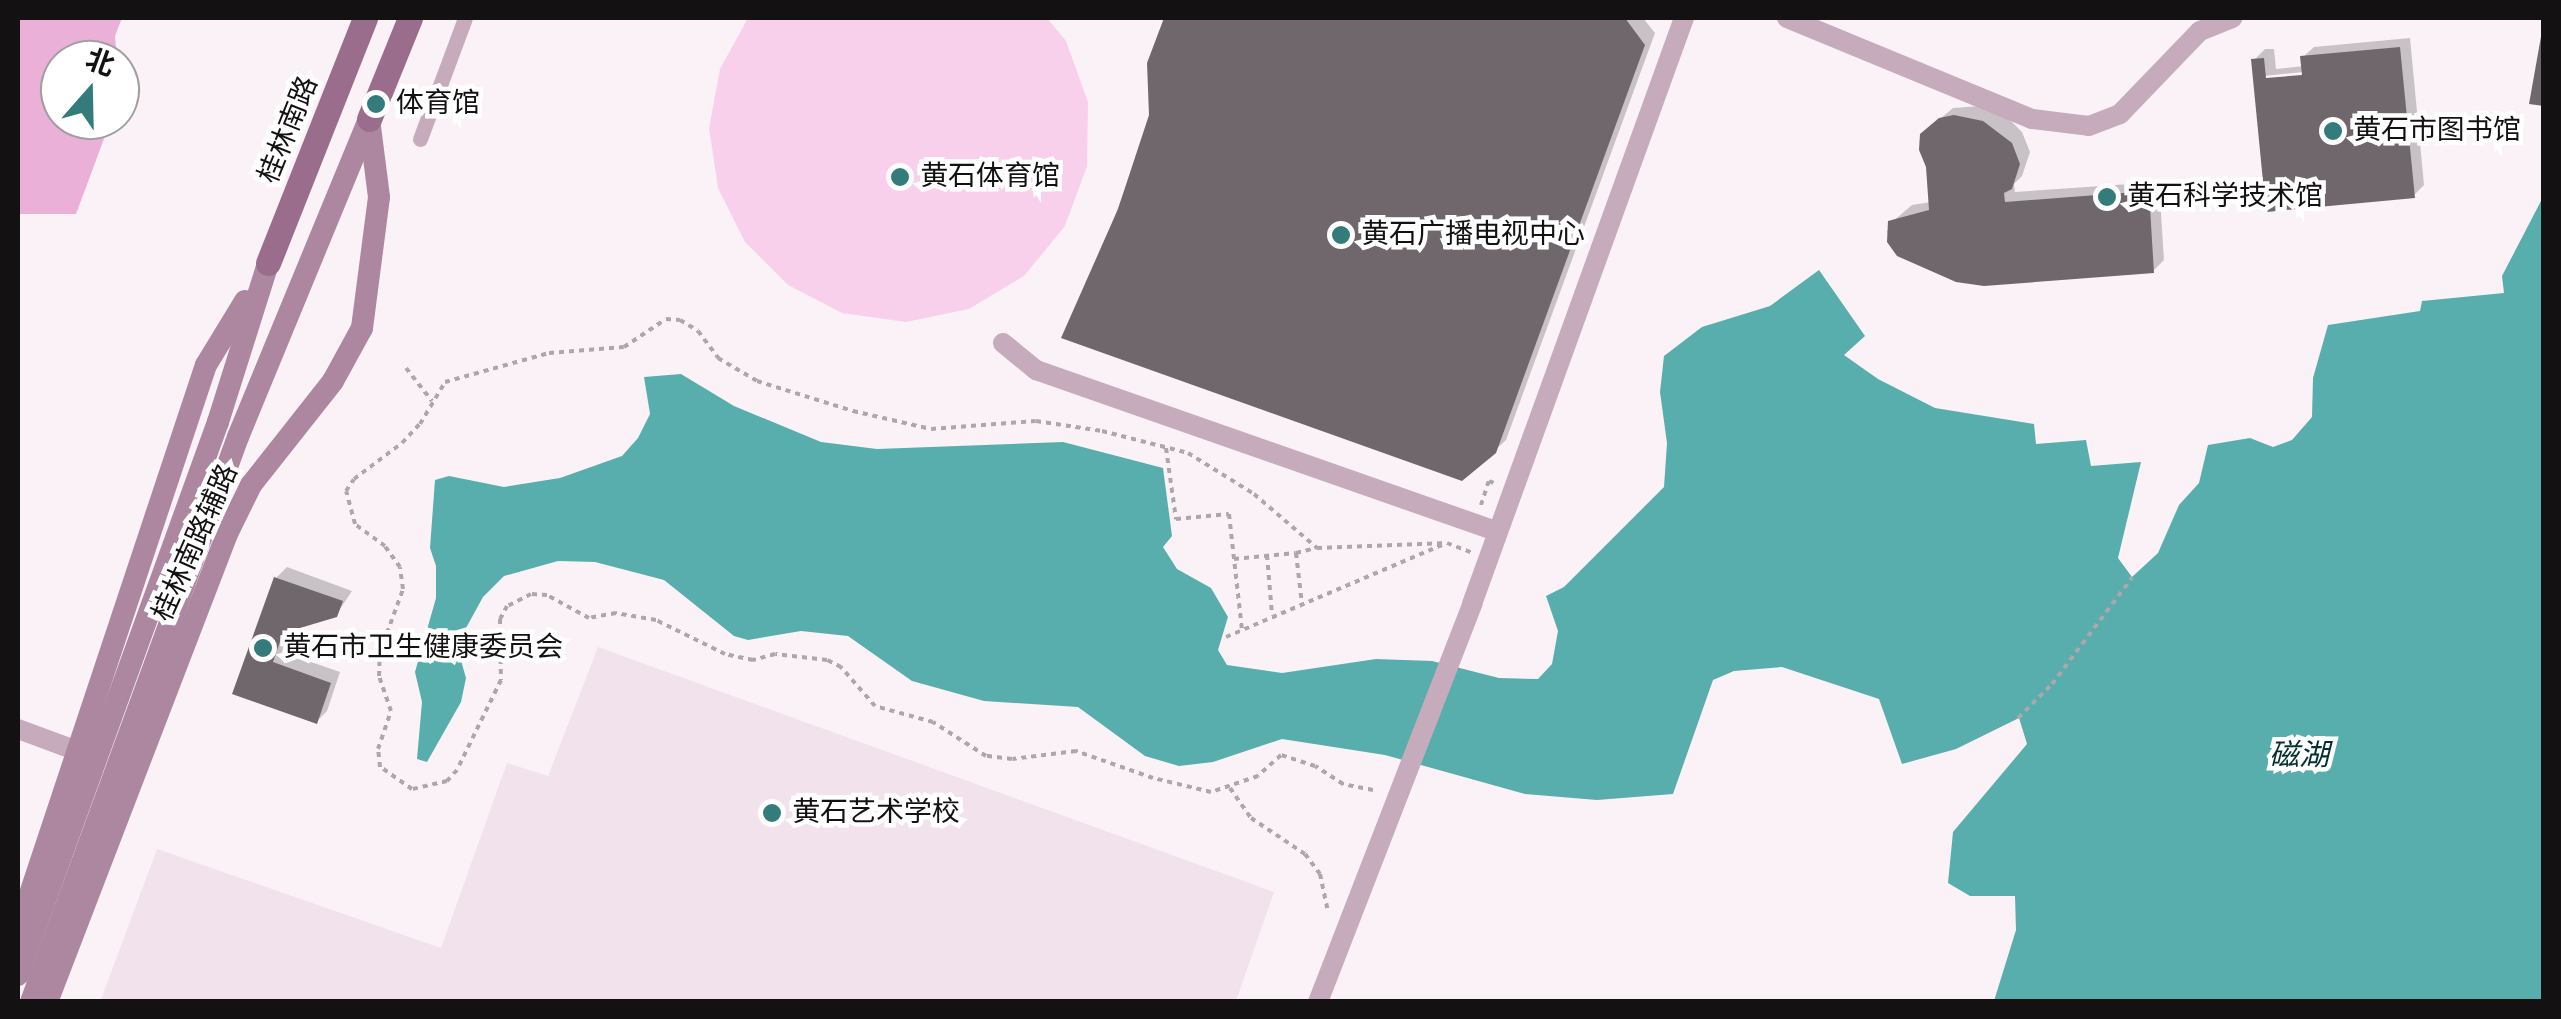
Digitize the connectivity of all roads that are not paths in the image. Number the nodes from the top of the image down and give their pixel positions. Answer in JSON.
{"nodes":[{"id":1,"x":365,"y":18,"type":"edge"},
{"id":2,"x":410,"y":18,"type":"edge"},
{"id":3,"x":465,"y":18,"type":"edge"},
{"id":4,"x":1684,"y":18,"type":"edge"},
{"id":5,"x":1787,"y":18,"type":"edge"},
{"id":6,"x":2232,"y":18,"type":"edge"},
{"id":7,"x":369,"y":119,"type":"junction"},
{"id":8,"x":420,"y":139,"type":"dead end"},
{"id":9,"x":268,"y":264,"type":"junction"},
{"id":10,"x":1004,"y":343,"type":"dead end"},
{"id":11,"x":1495,"y":530,"type":"junction"},
{"id":12,"x":18,"y":729,"type":"edge"},
{"id":13,"x":77,"y":751,"type":"junction"},
{"id":14,"x":18,"y":932,"type":"edge"},
{"id":15,"x":18,"y":976,"type":"edge"},
{"id":16,"x":31,"y":1002,"type":"edge"},
{"id":17,"x":47,"y":1002,"type":"edge"},
{"id":18,"x":1318,"y":1002,"type":"edge"}],
"edges":[{"from":1,"to":9,"type":"main road","name":"桂林南路"},
{"from":2,"to":7,"type":"main road"},
{"from":3,"to":8,"type":"street"},
{"from":4,"to":11,"type":"street"},
{"from":5,"to":6,"type":"street"},
{"from":7,"to":16,"type":"main road"},
{"from":7,"to":17,"type":"main road","name":"桂林南路辅路"},
{"from":9,"to":13,"type":"main road","name":"桂林南路辅路"},
{"from":9,"to":15,"type":"main road"},
{"from":10,"to":11,"type":"street"},
{"from":11,"to":18,"type":"street"},
{"from":12,"to":13,"type":"street"},
{"from":13,"to":14,"type":"main road","name":"桂林南路辅路"}]}
